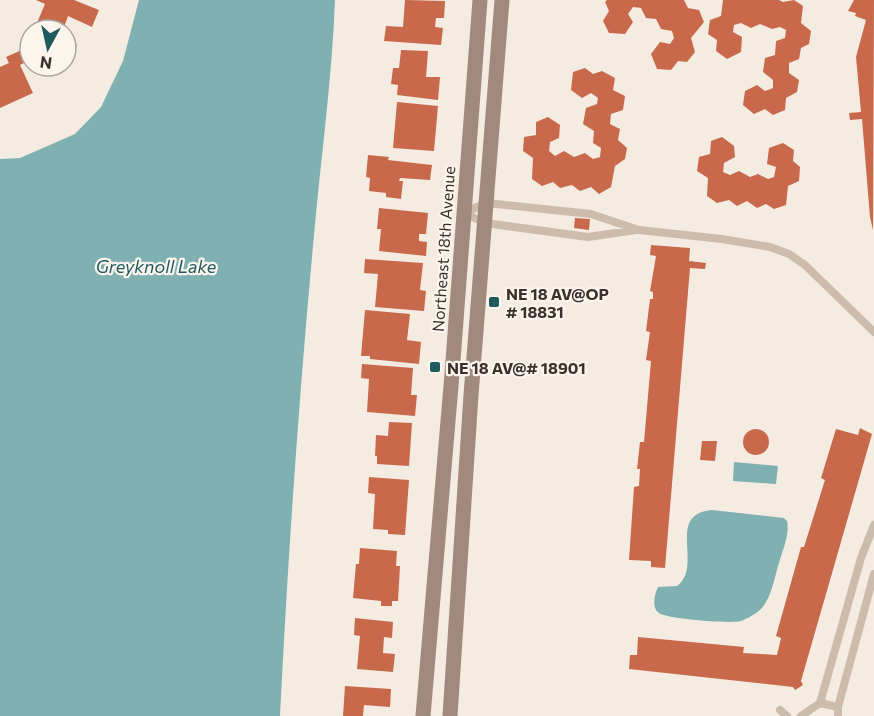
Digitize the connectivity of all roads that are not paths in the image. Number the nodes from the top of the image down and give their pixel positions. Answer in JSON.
{"nodes":[{"id":1,"x":480,"y":0,"type":"edge"},
{"id":2,"x":502,"y":0,"type":"edge"},
{"id":3,"x":477,"y":42,"type":"junction"},
{"id":4,"x":498,"y":43,"type":"junction"},
{"id":5,"x":486,"y":203,"type":"junction"},
{"id":6,"x":464,"y":213,"type":"junction"},
{"id":7,"x":485,"y":223,"type":"junction"},
{"id":8,"x":639,"y":230,"type":"junction"},
{"id":9,"x":874,"y":332,"type":"edge"},
{"id":10,"x":874,"y":525,"type":"edge"},
{"id":11,"x":874,"y":574,"type":"edge"},
{"id":12,"x":820,"y":703,"type":"junction"},
{"id":13,"x":838,"y":712,"type":"edge"},
{"id":14,"x":423,"y":716,"type":"edge"},
{"id":15,"x":450,"y":716,"type":"edge"},
{"id":16,"x":801,"y":716,"type":"edge"}],
"edges":[{"from":1,"to":3,"type":"street","name":"Northeast 18th Avenue"},
{"from":2,"to":4,"type":"street"},
{"from":3,"to":4,"type":"lane"},
{"from":3,"to":6,"type":"street","name":"Northeast 18th Avenue"},
{"from":4,"to":5,"type":"street"},
{"from":5,"to":6,"type":"lane"},
{"from":5,"to":7,"type":"street"},
{"from":5,"to":8,"type":"lane"},
{"from":6,"to":7,"type":"lane"},
{"from":6,"to":14,"type":"street","name":"Northeast 18th Avenue"},
{"from":7,"to":8,"type":"lane"},
{"from":7,"to":15,"type":"street"},
{"from":8,"to":9,"type":"lane"},
{"from":10,"to":12,"type":"lane"},
{"from":11,"to":13,"type":"lane"},
{"from":12,"to":13,"type":"lane"},
{"from":12,"to":16,"type":"lane"}]}
